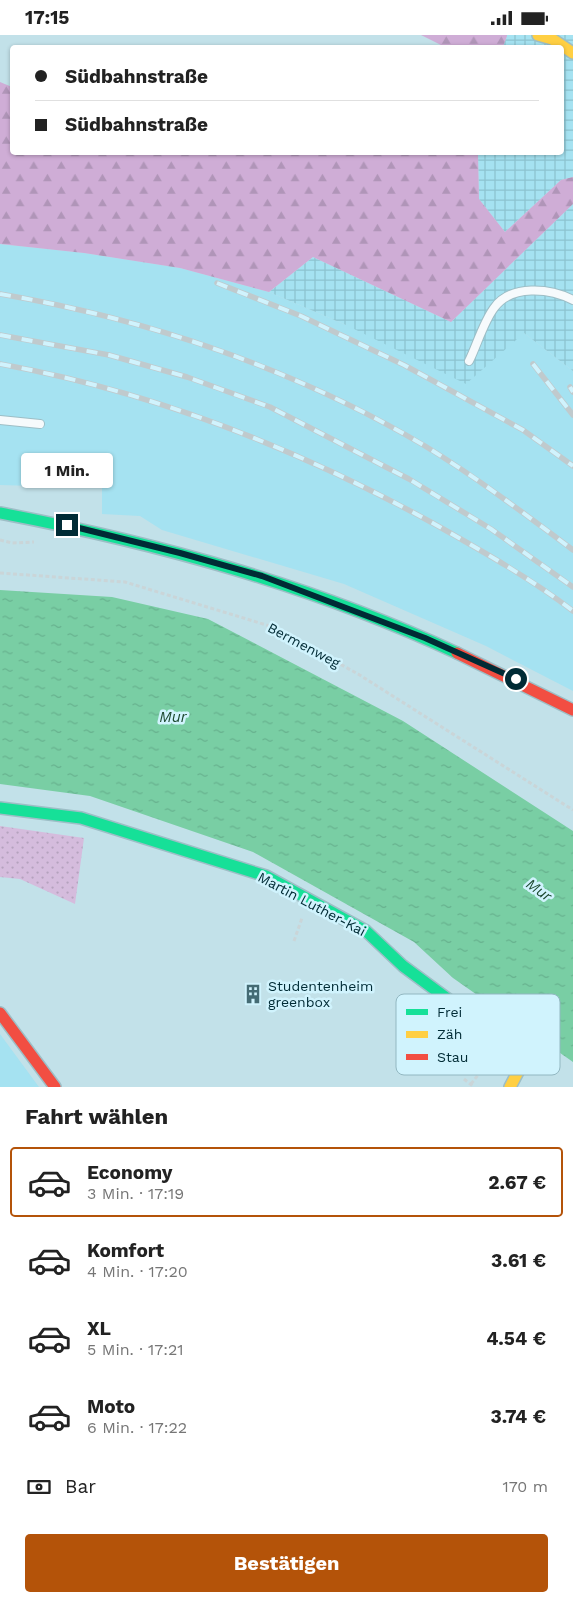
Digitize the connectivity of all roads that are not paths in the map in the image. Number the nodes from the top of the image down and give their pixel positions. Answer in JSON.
{"nodes":[{"id":1,"x":538,"y":35,"type":"edge"},
{"id":2,"x":561,"y":45,"type":"edge"},
{"id":3,"x":573,"y":300,"type":"edge"},
{"id":4,"x":470,"y":361,"type":"dead end"},
{"id":5,"x":0,"y":420,"type":"edge"},
{"id":6,"x":40,"y":423,"type":"dead end"},
{"id":7,"x":0,"y":513,"type":"edge"},
{"id":8,"x":573,"y":710,"type":"edge"},
{"id":9,"x":0,"y":808,"type":"edge"},
{"id":10,"x":441,"y":994,"type":"edge"},
{"id":11,"x":0,"y":1013,"type":"edge"},
{"id":12,"x":516,"y":1075,"type":"edge"},
{"id":13,"x":55,"y":1087,"type":"edge"},
{"id":14,"x":510,"y":1087,"type":"edge"}],
"edges":[{"from":1,"to":2,"type":"street"},
{"from":3,"to":4,"type":"lane"},
{"from":5,"to":6,"type":"lane"},
{"from":7,"to":8,"type":"street"},
{"from":9,"to":10,"type":"street","name":"Martin Luther-Kai"},
{"from":11,"to":13,"type":"street"},
{"from":12,"to":14,"type":"street","name":"Martin Luther-Kai"}]}
